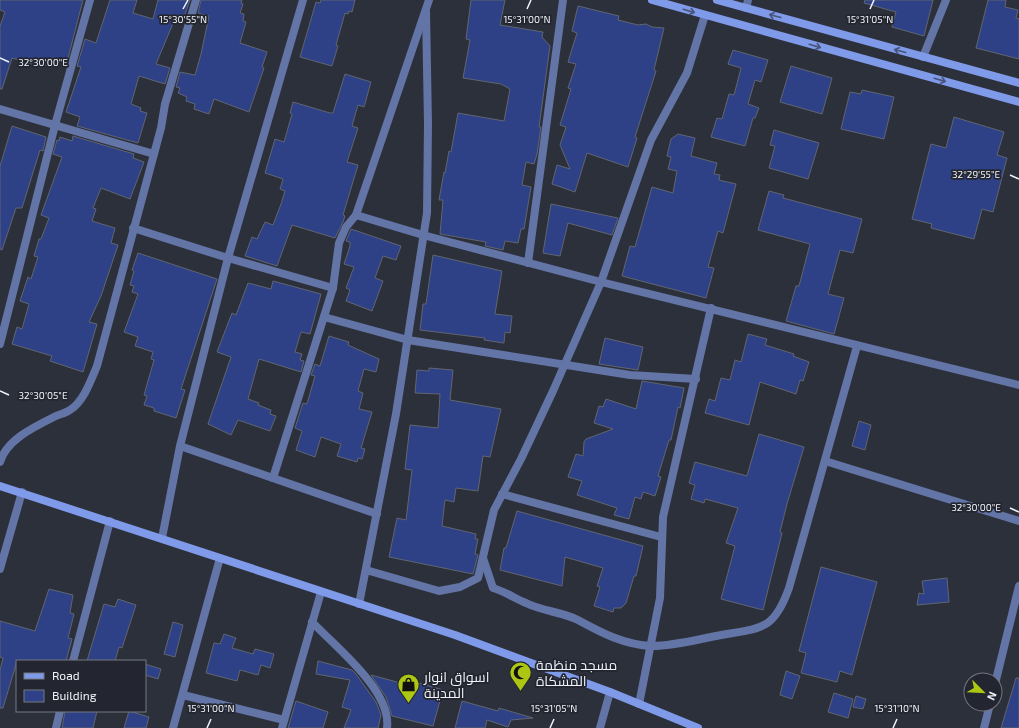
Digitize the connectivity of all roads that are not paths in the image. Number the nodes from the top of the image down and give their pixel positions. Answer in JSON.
{"nodes":[{"id":1,"x":90,"y":0,"type":"edge"},
{"id":2,"x":196,"y":0,"type":"edge"},
{"id":3,"x":303,"y":0,"type":"edge"},
{"id":4,"x":429,"y":0,"type":"edge"},
{"id":5,"x":563,"y":0,"type":"edge"},
{"id":6,"x":652,"y":0,"type":"edge"},
{"id":7,"x":716,"y":0,"type":"edge"},
{"id":8,"x":946,"y":0,"type":"edge"},
{"id":9,"x":747,"y":4,"type":"edge"},
{"id":10,"x":426,"y":11,"type":"junction"},
{"id":11,"x":705,"y":15,"type":"junction"},
{"id":12,"x":923,"y":57,"type":"junction"},
{"id":13,"x":1019,"y":83,"type":"edge"},
{"id":14,"x":1019,"y":102,"type":"edge"},
{"id":15,"x":0,"y":109,"type":"edge"},
{"id":16,"x":55,"y":125,"type":"junction"},
{"id":17,"x":154,"y":154,"type":"junction"},
{"id":18,"x":356,"y":215,"type":"junction"},
{"id":19,"x":133,"y":228,"type":"junction"},
{"id":20,"x":423,"y":236,"type":"junction"},
{"id":21,"x":228,"y":258,"type":"junction"},
{"id":22,"x":528,"y":263,"type":"junction"},
{"id":23,"x":601,"y":282,"type":"junction"},
{"id":24,"x":333,"y":288,"type":"junction"},
{"id":25,"x":711,"y":308,"type":"junction"},
{"id":26,"x":324,"y":316,"type":"junction"},
{"id":27,"x":408,"y":340,"type":"junction"},
{"id":28,"x":0,"y":344,"type":"edge"},
{"id":29,"x":857,"y":346,"type":"junction"},
{"id":30,"x":564,"y":363,"type":"junction"},
{"id":31,"x":696,"y":379,"type":"junction"},
{"id":32,"x":1019,"y":385,"type":"edge"},
{"id":33,"x":180,"y":446,"type":"junction"},
{"id":34,"x":825,"y":461,"type":"junction"},
{"id":35,"x":0,"y":462,"type":"edge"},
{"id":36,"x":273,"y":478,"type":"junction"},
{"id":37,"x":0,"y":486,"type":"edge"},
{"id":38,"x":22,"y":492,"type":"junction"},
{"id":39,"x":502,"y":494,"type":"junction"},
{"id":40,"x":376,"y":514,"type":"junction"},
{"id":41,"x":110,"y":521,"type":"junction"},
{"id":42,"x":1019,"y":521,"type":"edge"},
{"id":43,"x":661,"y":537,"type":"junction"},
{"id":44,"x":162,"y":538,"type":"junction"},
{"id":45,"x":220,"y":558,"type":"junction"},
{"id":46,"x":483,"y":558,"type":"junction"},
{"id":47,"x":0,"y":569,"type":"edge"},
{"id":48,"x":366,"y":570,"type":"junction"},
{"id":49,"x":1019,"y":586,"type":"edge"},
{"id":50,"x":321,"y":592,"type":"junction"},
{"id":51,"x":359,"y":604,"type":"junction"},
{"id":52,"x":312,"y":622,"type":"junction"},
{"id":53,"x":652,"y":646,"type":"junction"},
{"id":54,"x":73,"y":660,"type":"edge"},
{"id":55,"x":998,"y":672,"type":"edge"},
{"id":56,"x":610,"y":692,"type":"junction"},
{"id":57,"x":183,"y":695,"type":"junction"},
{"id":58,"x":639,"y":704,"type":"junction"},
{"id":59,"x":60,"y":712,"type":"edge"},
{"id":60,"x":988,"y":712,"type":"edge"},
{"id":61,"x":284,"y":720,"type":"junction"},
{"id":62,"x":694,"y":727,"type":"edge"},
{"id":63,"x":56,"y":728,"type":"edge"},
{"id":64,"x":173,"y":728,"type":"edge"},
{"id":65,"x":282,"y":728,"type":"edge"},
{"id":66,"x":387,"y":728,"type":"edge"},
{"id":67,"x":600,"y":728,"type":"edge"},
{"id":68,"x":984,"y":728,"type":"edge"}],
"edges":[{"from":1,"to":16,"type":"street"},
{"from":2,"to":17,"type":"street"},
{"from":3,"to":21,"type":"street"},
{"from":4,"to":10,"type":"street"},
{"from":5,"to":22,"type":"street"},
{"from":6,"to":11,"type":"street","one_way":true},
{"from":7,"to":9,"type":"street"},
{"from":8,"to":12,"type":"street"},
{"from":12,"to":9,"type":"street","one_way":true},
{"from":10,"to":18,"type":"street"},
{"from":10,"to":20,"type":"street"},
{"from":11,"to":14,"type":"street","one_way":true},
{"from":11,"to":23,"type":"street"},
{"from":12,"to":13,"type":"street"},
{"from":15,"to":16,"type":"street"},
{"from":16,"to":17,"type":"street"},
{"from":16,"to":28,"type":"street"},
{"from":17,"to":19,"type":"street"},
{"from":18,"to":20,"type":"street"},
{"from":18,"to":24,"type":"street"},
{"from":19,"to":21,"type":"street"},
{"from":19,"to":35,"type":"street"},
{"from":20,"to":22,"type":"street"},
{"from":20,"to":27,"type":"street"},
{"from":21,"to":24,"type":"street"},
{"from":21,"to":33,"type":"street"},
{"from":22,"to":23,"type":"street"},
{"from":23,"to":25,"type":"street"},
{"from":23,"to":30,"type":"street"},
{"from":24,"to":26,"type":"street"},
{"from":25,"to":29,"type":"street"},
{"from":25,"to":31,"type":"street"},
{"from":26,"to":27,"type":"street"},
{"from":26,"to":36,"type":"street"},
{"from":27,"to":30,"type":"street"},
{"from":27,"to":40,"type":"street"},
{"from":29,"to":32,"type":"street"},
{"from":29,"to":34,"type":"street"},
{"from":30,"to":31,"type":"street"},
{"from":30,"to":39,"type":"street"},
{"from":31,"to":43,"type":"street"},
{"from":33,"to":36,"type":"street"},
{"from":33,"to":44,"type":"street"},
{"from":34,"to":42,"type":"street"},
{"from":34,"to":53,"type":"street"},
{"from":36,"to":40,"type":"street"},
{"from":37,"to":38,"type":"street"},
{"from":38,"to":41,"type":"street"},
{"from":38,"to":47,"type":"street"},
{"from":39,"to":43,"type":"street"},
{"from":39,"to":46,"type":"street"},
{"from":40,"to":48,"type":"street"},
{"from":41,"to":44,"type":"street"},
{"from":41,"to":54,"type":"street"},
{"from":43,"to":53,"type":"street"},
{"from":44,"to":45,"type":"street"},
{"from":45,"to":50,"type":"street"},
{"from":45,"to":57,"type":"street"},
{"from":46,"to":48,"type":"street"},
{"from":46,"to":53,"type":"street"},
{"from":48,"to":51,"type":"street"},
{"from":49,"to":55,"type":"street"},
{"from":50,"to":51,"type":"street"},
{"from":50,"to":52,"type":"street"},
{"from":51,"to":56,"type":"street"},
{"from":52,"to":61,"type":"street"},
{"from":52,"to":66,"type":"street"},
{"from":53,"to":58,"type":"street"},
{"from":56,"to":58,"type":"street"},
{"from":56,"to":67,"type":"street"},
{"from":57,"to":61,"type":"street"},
{"from":57,"to":64,"type":"street"},
{"from":58,"to":62,"type":"street"},
{"from":59,"to":63,"type":"street"},
{"from":60,"to":68,"type":"street"},
{"from":61,"to":65,"type":"street"}]}
